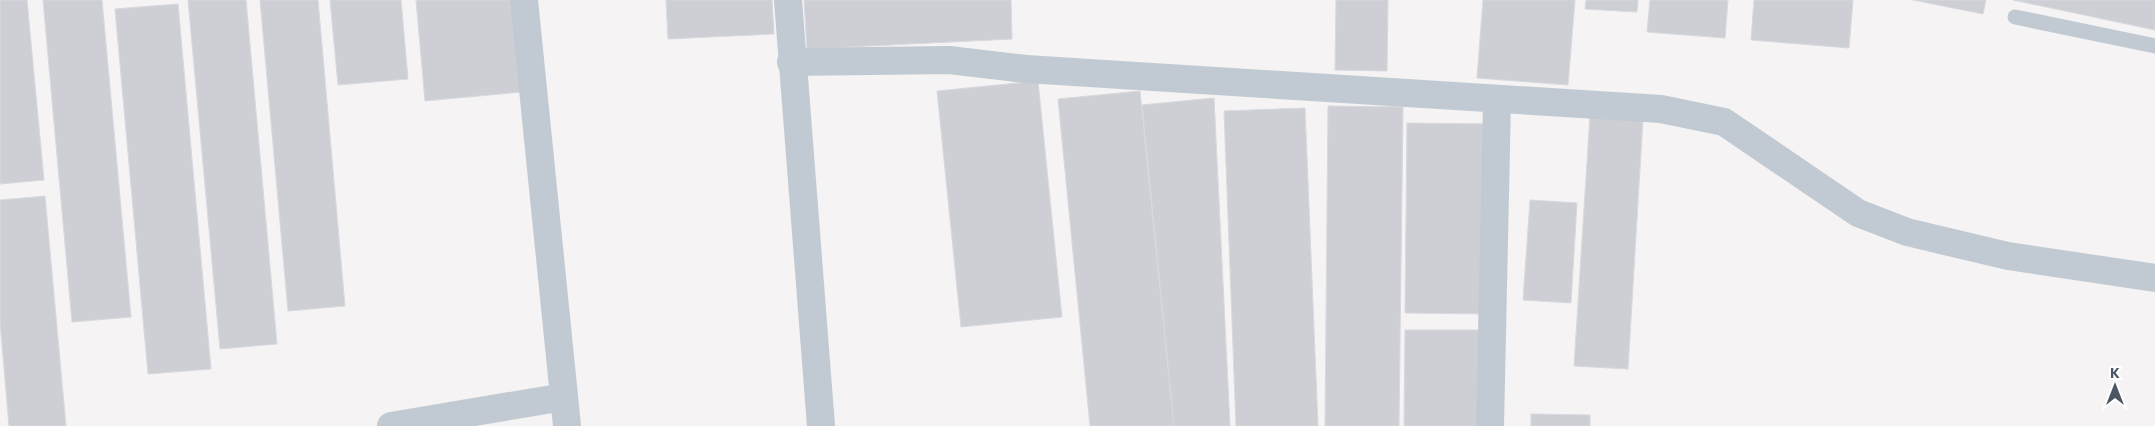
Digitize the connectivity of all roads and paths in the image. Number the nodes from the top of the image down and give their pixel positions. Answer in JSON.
{"nodes":[{"id":1,"x":524,"y":0,"type":"edge"},
{"id":2,"x":788,"y":0,"type":"edge"},
{"id":3,"x":2014,"y":17,"type":"dead end"},
{"id":4,"x":2155,"y":46,"type":"edge"},
{"id":5,"x":791,"y":62,"type":"junction"},
{"id":6,"x":1497,"y":100,"type":"junction"},
{"id":7,"x":2155,"y":278,"type":"edge"},
{"id":8,"x":564,"y":396,"type":"junction"},
{"id":9,"x":391,"y":426,"type":"edge"},
{"id":10,"x":566,"y":426,"type":"edge"},
{"id":11,"x":821,"y":426,"type":"edge"},
{"id":12,"x":1490,"y":426,"type":"edge"}],
"edges":[{"from":1,"to":8,"type":"street"},
{"from":2,"to":5,"type":"street"},
{"from":3,"to":4,"type":"lane"},
{"from":5,"to":6,"type":"street"},
{"from":5,"to":11,"type":"street"},
{"from":6,"to":7,"type":"street"},
{"from":6,"to":12,"type":"street"},
{"from":8,"to":9,"type":"street"},
{"from":8,"to":10,"type":"street"}]}
